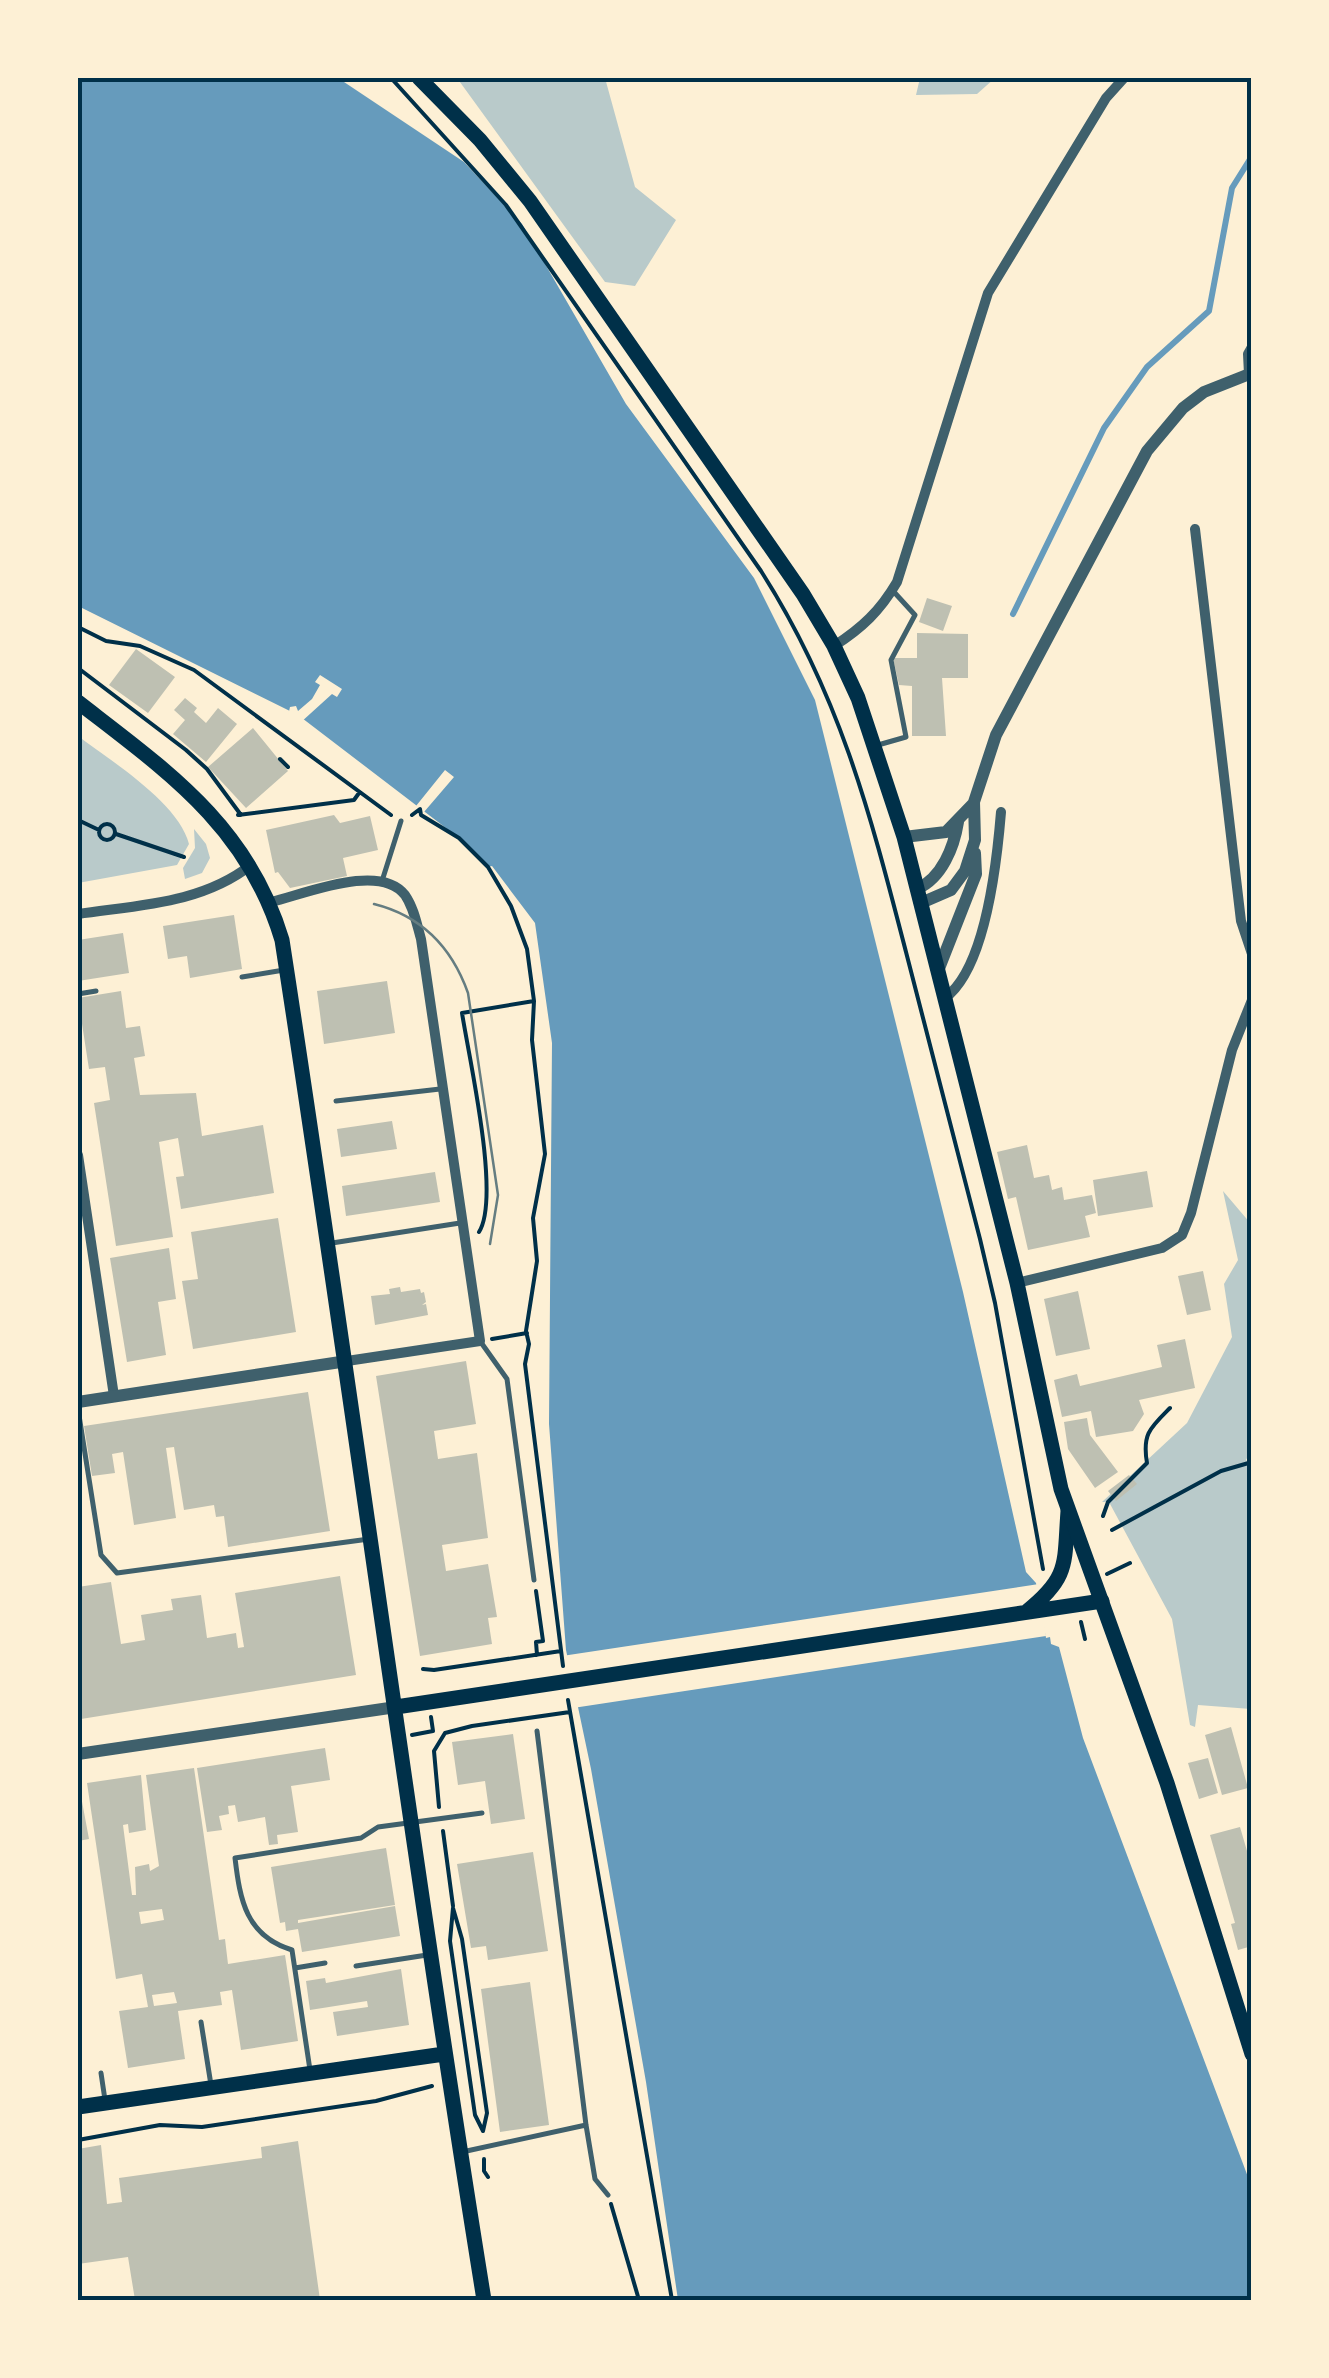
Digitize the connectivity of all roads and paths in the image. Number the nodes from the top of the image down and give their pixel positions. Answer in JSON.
{"nodes":[{"id":1,"x":391,"y":78,"type":"edge"},
{"id":2,"x":419,"y":78,"type":"edge"},
{"id":3,"x":1124,"y":78,"type":"edge"},
{"id":4,"x":1252,"y":347,"type":"edge"},
{"id":5,"x":1250,"y":374,"type":"edge"},
{"id":6,"x":1195,"y":529,"type":"dead end"},
{"id":7,"x":892,"y":590,"type":"junction"},
{"id":8,"x":78,"y":626,"type":"edge"},
{"id":9,"x":834,"y":646,"type":"junction"},
{"id":10,"x":78,"y":668,"type":"edge"},
{"id":11,"x":78,"y":702,"type":"edge"},
{"id":12,"x":875,"y":746,"type":"junction"},
{"id":13,"x":280,"y":760,"type":"dead end"},
{"id":14,"x":288,"y":766,"type":"dead end"},
{"id":15,"x":359,"y":793,"type":"junction"},
{"id":16,"x":974,"y":802,"type":"junction"},
{"id":17,"x":1001,"y":812,"type":"dead end"},
{"id":18,"x":240,"y":815,"type":"junction"},
{"id":19,"x":78,"y":820,"type":"edge"},
{"id":20,"x":401,"y":821,"type":"junction"},
{"id":21,"x":958,"y":821,"type":"junction"},
{"id":22,"x":219,"y":824,"type":"junction"},
{"id":23,"x":99,"y":830,"type":"junction"},
{"id":24,"x":116,"y":834,"type":"junction"},
{"id":25,"x":904,"y":837,"type":"junction"},
{"id":26,"x":974,"y":840,"type":"junction"},
{"id":27,"x":184,"y":857,"type":"dead end"},
{"id":28,"x":251,"y":864,"type":"junction"},
{"id":29,"x":382,"y":881,"type":"junction"},
{"id":30,"x":919,"y":896,"type":"junction"},
{"id":31,"x":271,"y":902,"type":"junction"},
{"id":32,"x":78,"y":914,"type":"edge"},
{"id":33,"x":1252,"y":954,"type":"edge"},
{"id":34,"x":287,"y":970,"type":"junction"},
{"id":35,"x":938,"y":971,"type":"junction"},
{"id":36,"x":242,"y":977,"type":"dead end"},
{"id":37,"x":96,"y":991,"type":"dead end"},
{"id":38,"x":78,"y":994,"type":"edge"},
{"id":39,"x":944,"y":998,"type":"junction"},
{"id":40,"x":1252,"y":1000,"type":"edge"},
{"id":41,"x":534,"y":1001,"type":"junction"},
{"id":42,"x":443,"y":1089,"type":"junction"},
{"id":43,"x":336,"y":1101,"type":"dead end"},
{"id":44,"x":78,"y":1155,"type":"edge"},
{"id":45,"x":460,"y":1223,"type":"junction"},
{"id":46,"x":329,"y":1244,"type":"junction"},
{"id":47,"x":466,"y":1250,"type":"junction"},
{"id":48,"x":1017,"y":1284,"type":"junction"},
{"id":49,"x":527,"y":1334,"type":"junction"},
{"id":50,"x":480,"y":1342,"type":"junction"},
{"id":51,"x":346,"y":1361,"type":"junction"},
{"id":52,"x":114,"y":1396,"type":"junction"},
{"id":53,"x":78,"y":1406,"type":"edge"},
{"id":54,"x":1170,"y":1408,"type":"dead end"},
{"id":55,"x":1252,"y":1462,"type":"edge"},
{"id":56,"x":87,"y":1476,"type":"junction"},
{"id":57,"x":78,"y":1477,"type":"edge"},
{"id":58,"x":1068,"y":1512,"type":"junction"},
{"id":59,"x":1104,"y":1516,"type":"dead end"},
{"id":60,"x":1112,"y":1530,"type":"dead end"},
{"id":61,"x":372,"y":1538,"type":"junction"},
{"id":62,"x":1130,"y":1562,"type":"dead end"},
{"id":63,"x":1113,"y":1572,"type":"dead end"},
{"id":64,"x":1048,"y":1579,"type":"dead end"},
{"id":65,"x":534,"y":1580,"type":"joint"},
{"id":66,"x":1102,"y":1602,"type":"junction"},
{"id":67,"x":1042,"y":1605,"type":"junction"},
{"id":68,"x":561,"y":1651,"type":"junction"},
{"id":69,"x":538,"y":1655,"type":"junction"},
{"id":70,"x":424,"y":1669,"type":"dead end"},
{"id":71,"x":559,"y":1683,"type":"junction"},
{"id":72,"x":568,"y":1696,"type":"dead end"},
{"id":73,"x":396,"y":1707,"type":"junction"},
{"id":74,"x":570,"y":1712,"type":"junction"},
{"id":75,"x":432,"y":1730,"type":"dead end"},
{"id":76,"x":536,"y":1731,"type":"dead end"},
{"id":77,"x":440,"y":1738,"type":"junction"},
{"id":78,"x":78,"y":1754,"type":"edge"},
{"id":79,"x":482,"y":1813,"type":"dead end"},
{"id":80,"x":441,"y":1819,"type":"junction"},
{"id":81,"x":412,"y":1823,"type":"junction"},
{"id":82,"x":453,"y":1908,"type":"junction"},
{"id":83,"x":430,"y":1955,"type":"junction"},
{"id":84,"x":326,"y":1963,"type":"dead end"},
{"id":85,"x":356,"y":1966,"type":"dead end"},
{"id":86,"x":295,"y":1968,"type":"junction"},
{"id":87,"x":201,"y":2022,"type":"dead end"},
{"id":88,"x":444,"y":2054,"type":"junction"},
{"id":89,"x":1252,"y":2054,"type":"edge"},
{"id":90,"x":311,"y":2073,"type":"junction"},
{"id":91,"x":101,"y":2074,"type":"dead end"},
{"id":92,"x":482,"y":2081,"type":"junction"},
{"id":93,"x":469,"y":2083,"type":"junction"},
{"id":94,"x":425,"y":2087,"type":"dead end"},
{"id":95,"x":211,"y":2088,"type":"junction"},
{"id":96,"x":105,"y":2103,"type":"junction"},
{"id":97,"x":78,"y":2107,"type":"edge"},
{"id":98,"x":586,"y":2125,"type":"junction"},
{"id":99,"x":78,"y":2140,"type":"edge"},
{"id":100,"x":486,"y":2147,"type":"junction"},
{"id":101,"x":460,"y":2152,"type":"junction"},
{"id":102,"x":488,"y":2177,"type":"dead end"},
{"id":103,"x":608,"y":2196,"type":"joint"},
{"id":104,"x":484,"y":2300,"type":"edge"},
{"id":105,"x":639,"y":2300,"type":"edge"},
{"id":106,"x":672,"y":2300,"type":"edge"}],
"edges":[{"from":1,"to":64,"type":"path"},
{"from":2,"to":9,"type":"main road"},
{"from":3,"to":7,"type":"street"},
{"from":4,"to":5,"type":"street"},
{"from":5,"to":16,"type":"street"},
{"from":6,"to":33,"type":"street"},
{"from":7,"to":9,"type":"street"},
{"from":7,"to":12,"type":"lane"},
{"from":8,"to":15,"type":"path"},
{"from":9,"to":12,"type":"main road"},
{"from":10,"to":18,"type":"path"},
{"from":11,"to":22,"type":"main road"},
{"from":12,"to":25,"type":"main road"},
{"from":13,"to":14,"type":"path"},
{"from":15,"to":18,"type":"path"},
{"from":15,"to":20,"type":"path"},
{"from":16,"to":21,"type":"street"},
{"from":16,"to":26,"type":"street"},
{"from":17,"to":39,"type":"street"},
{"from":18,"to":22,"type":"path"},
{"from":19,"to":23,"type":"path"},
{"from":20,"to":29,"type":"lane"},
{"from":20,"to":41,"type":"path"},
{"from":21,"to":25,"type":"street"},
{"from":21,"to":30,"type":"street"},
{"from":22,"to":28,"type":"main road"},
{"from":23,"to":24,"type":"path"},
{"from":23,"to":24,"type":"path"},
{"from":24,"to":27,"type":"path"},
{"from":25,"to":30,"type":"main road"},
{"from":26,"to":30,"type":"street"},
{"from":26,"to":35,"type":"street"},
{"from":28,"to":31,"type":"main road"},
{"from":28,"to":32,"type":"street"},
{"from":29,"to":31,"type":"street"},
{"from":29,"to":42,"type":"street"},
{"from":30,"to":35,"type":"main road"},
{"from":31,"to":34,"type":"main road"},
{"from":34,"to":36,"type":"lane"},
{"from":34,"to":46,"type":"main road"},
{"from":35,"to":39,"type":"main road"},
{"from":37,"to":38,"type":"lane"},
{"from":39,"to":48,"type":"main road"},
{"from":40,"to":48,"type":"street"},
{"from":41,"to":47,"type":"path"},
{"from":41,"to":49,"type":"path"},
{"from":42,"to":43,"type":"lane"},
{"from":42,"to":45,"type":"street"},
{"from":44,"to":52,"type":"street"},
{"from":45,"to":46,"type":"lane"},
{"from":45,"to":47,"type":"street"},
{"from":46,"to":51,"type":"main road"},
{"from":47,"to":50,"type":"street"},
{"from":48,"to":58,"type":"main road"},
{"from":49,"to":50,"type":"path"},
{"from":49,"to":68,"type":"path"},
{"from":50,"to":51,"type":"street"},
{"from":50,"to":65,"type":"lane"},
{"from":51,"to":52,"type":"street"},
{"from":51,"to":61,"type":"main road"},
{"from":52,"to":53,"type":"street"},
{"from":53,"to":56,"type":"lane"},
{"from":54,"to":59,"type":"path"},
{"from":55,"to":60,"type":"path"},
{"from":56,"to":57,"type":"lane"},
{"from":56,"to":61,"type":"lane"},
{"from":58,"to":66,"type":"main road"},
{"from":58,"to":67,"type":"main road"},
{"from":61,"to":73,"type":"main road"},
{"from":62,"to":63,"type":"path"},
{"from":65,"to":69,"type":"path"},
{"from":66,"to":67,"type":"main road"},
{"from":66,"to":89,"type":"main road"},
{"from":67,"to":71,"type":"main road"},
{"from":68,"to":69,"type":"path"},
{"from":68,"to":71,"type":"path"},
{"from":69,"to":70,"type":"path"},
{"from":71,"to":73,"type":"main road"},
{"from":72,"to":74,"type":"path"},
{"from":73,"to":78,"type":"street"},
{"from":73,"to":81,"type":"main road"},
{"from":74,"to":77,"type":"path"},
{"from":74,"to":106,"type":"path"},
{"from":75,"to":77,"type":"path"},
{"from":76,"to":98,"type":"lane"},
{"from":77,"to":80,"type":"path"},
{"from":79,"to":80,"type":"lane"},
{"from":80,"to":81,"type":"lane"},
{"from":80,"to":82,"type":"path"},
{"from":81,"to":83,"type":"main road"},
{"from":81,"to":86,"type":"lane"},
{"from":82,"to":92,"type":"path"},
{"from":82,"to":93,"type":"path"},
{"from":83,"to":85,"type":"lane"},
{"from":83,"to":88,"type":"main road"},
{"from":84,"to":86,"type":"lane"},
{"from":86,"to":90,"type":"lane"},
{"from":87,"to":95,"type":"lane"},
{"from":88,"to":90,"type":"main road"},
{"from":88,"to":101,"type":"main road"},
{"from":90,"to":95,"type":"main road"},
{"from":91,"to":96,"type":"lane"},
{"from":92,"to":93,"type":"path"},
{"from":92,"to":93,"type":"path"},
{"from":94,"to":99,"type":"path"},
{"from":95,"to":96,"type":"main road"},
{"from":96,"to":97,"type":"main road"},
{"from":98,"to":100,"type":"lane"},
{"from":98,"to":103,"type":"lane"},
{"from":100,"to":101,"type":"lane"},
{"from":100,"to":102,"type":"path"},
{"from":101,"to":104,"type":"main road"},
{"from":103,"to":105,"type":"path"}]}
